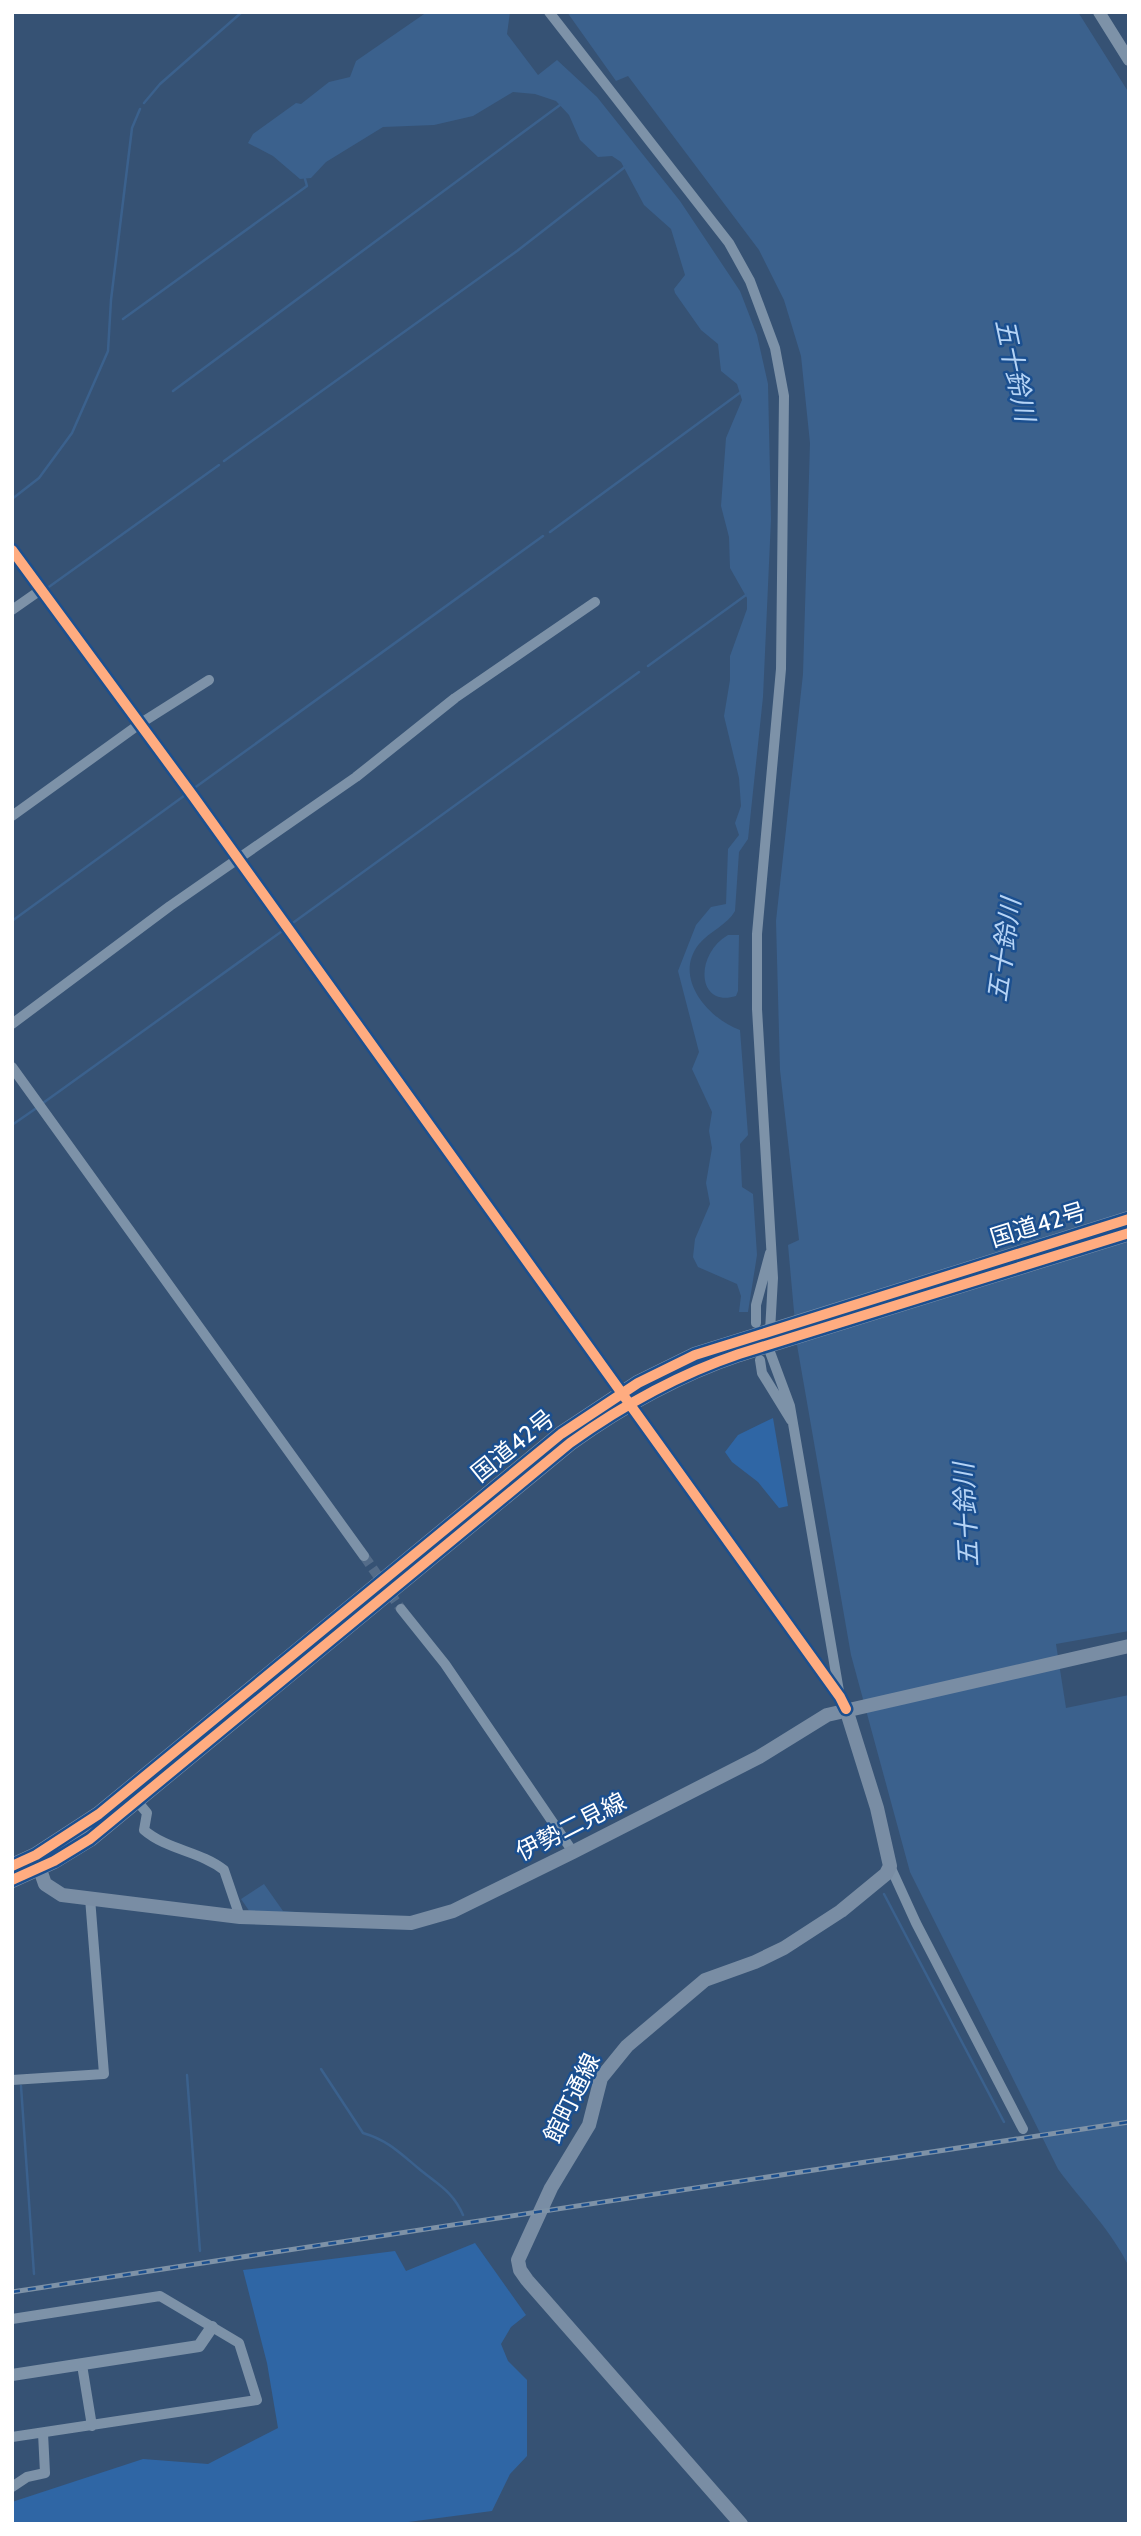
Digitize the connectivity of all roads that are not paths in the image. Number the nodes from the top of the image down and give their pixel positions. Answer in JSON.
{"nodes":[{"id":1,"x":549,"y":12,"type":"edge"},
{"id":2,"x":1099,"y":12,"type":"edge"},
{"id":3,"x":1129,"y":60,"type":"edge"},
{"id":4,"x":12,"y":550,"type":"edge"},
{"id":5,"x":42,"y":589,"type":"junction"},
{"id":6,"x":595,"y":602,"type":"dead end"},
{"id":7,"x":12,"y":610,"type":"edge"},
{"id":8,"x":209,"y":680,"type":"dead end"},
{"id":9,"x":141,"y":723,"type":"junction"},
{"id":10,"x":12,"y":816,"type":"edge"},
{"id":11,"x":238,"y":859,"type":"junction"},
{"id":12,"x":12,"y":1024,"type":"edge"},
{"id":13,"x":12,"y":1067,"type":"edge"},
{"id":14,"x":1129,"y":1219,"type":"edge"},
{"id":15,"x":1129,"y":1233,"type":"edge"},
{"id":16,"x":772,"y":1250,"type":"junction"},
{"id":17,"x":772,"y":1333,"type":"junction"},
{"id":18,"x":760,"y":1360,"type":"dead end"},
{"id":19,"x":607,"y":1375,"type":"tunnel mouth"},
{"id":20,"x":643,"y":1422,"type":"tunnel mouth"},
{"id":21,"x":793,"y":1423,"type":"junction"},
{"id":22,"x":364,"y":1556,"type":"tunnel mouth"},
{"id":23,"x":401,"y":1609,"type":"tunnel mouth"},
{"id":24,"x":1129,"y":1646,"type":"edge"},
{"id":25,"x":848,"y":1704,"type":"junction"},
{"id":26,"x":137,"y":1801,"type":"junction"},
{"id":27,"x":573,"y":1852,"type":"junction"},
{"id":28,"x":37,"y":1861,"type":"junction"},
{"id":29,"x":12,"y":1866,"type":"edge"},
{"id":30,"x":890,"y":1866,"type":"junction"},
{"id":31,"x":12,"y":1880,"type":"edge"},
{"id":32,"x":90,"y":1898,"type":"junction"},
{"id":33,"x":240,"y":1917,"type":"junction"},
{"id":34,"x":12,"y":2080,"type":"edge"},
{"id":35,"x":1023,"y":2129,"type":"dead end"},
{"id":36,"x":12,"y":2319,"type":"edge"},
{"id":37,"x":212,"y":2327,"type":"junction"},
{"id":38,"x":82,"y":2365,"type":"junction"},
{"id":39,"x":12,"y":2375,"type":"edge"},
{"id":40,"x":92,"y":2426,"type":"junction"},
{"id":41,"x":43,"y":2433,"type":"junction"},
{"id":42,"x":12,"y":2437,"type":"edge"},
{"id":43,"x":12,"y":2487,"type":"edge"},
{"id":44,"x":741,"y":2524,"type":"edge"}],
"edges":[{"from":1,"to":16,"type":"street"},
{"from":2,"to":3,"type":"street"},
{"from":4,"to":5,"type":"street"},
{"from":5,"to":7,"type":"street"},
{"from":5,"to":9,"type":"street"},
{"from":6,"to":11,"type":"street"},
{"from":8,"to":9,"type":"street"},
{"from":9,"to":10,"type":"street"},
{"from":9,"to":11,"type":"street"},
{"from":11,"to":12,"type":"street"},
{"from":11,"to":19,"type":"street"},
{"from":13,"to":22,"type":"street"},
{"from":14,"to":17,"type":"highway","name":"国道42号"},
{"from":15,"to":17,"type":"highway","name":"国道42号"},
{"from":16,"to":17,"type":"street"},
{"from":16,"to":17,"type":"street"},
{"from":17,"to":21,"type":"street"},
{"from":17,"to":26,"type":"highway","name":"国道42号"},
{"from":17,"to":28,"type":"highway","name":"国道42号"},
{"from":18,"to":21,"type":"street"},
{"from":20,"to":25,"type":"street"},
{"from":21,"to":25,"type":"street"},
{"from":23,"to":27,"type":"street"},
{"from":24,"to":25,"type":"main road","name":"伊勢二見線"},
{"from":25,"to":27,"type":"main road","name":"伊勢二見線"},
{"from":25,"to":30,"type":"main road"},
{"from":26,"to":28,"type":"highway","name":"国道42号"},
{"from":26,"to":33,"type":"street"},
{"from":27,"to":33,"type":"main road","name":"伊勢二見線"},
{"from":28,"to":29,"type":"highway","name":"国道42号"},
{"from":28,"to":31,"type":"highway","name":"国道42号"},
{"from":28,"to":32,"type":"main road","name":"伊勢二見線"},
{"from":30,"to":35,"type":"street"},
{"from":30,"to":44,"type":"main road","name":"館町通線"},
{"from":32,"to":33,"type":"main road","name":"伊勢二見線"},
{"from":32,"to":34,"type":"street"},
{"from":36,"to":37,"type":"street"},
{"from":37,"to":38,"type":"street"},
{"from":37,"to":40,"type":"street"},
{"from":38,"to":39,"type":"street"},
{"from":38,"to":40,"type":"street"},
{"from":40,"to":41,"type":"street"},
{"from":41,"to":42,"type":"street"},
{"from":41,"to":43,"type":"street"}]}
